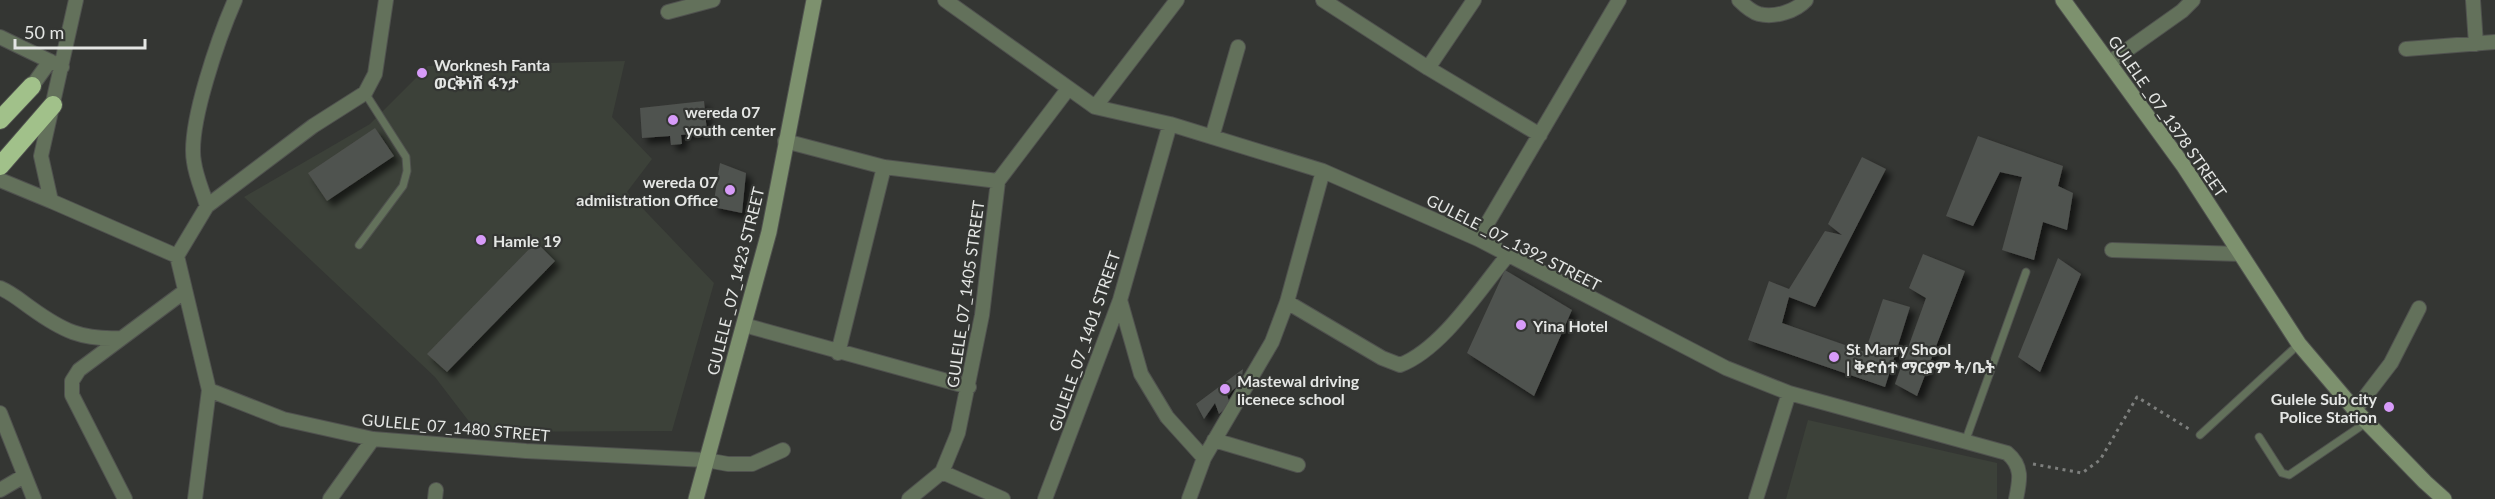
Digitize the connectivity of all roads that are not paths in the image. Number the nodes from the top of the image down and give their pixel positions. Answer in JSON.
{"nodes":[{"id":1,"x":76,"y":0,"type":"edge"},
{"id":2,"x":235,"y":0,"type":"edge"},
{"id":3,"x":386,"y":0,"type":"edge"},
{"id":4,"x":712,"y":0,"type":"edge"},
{"id":5,"x":814,"y":0,"type":"edge"},
{"id":6,"x":945,"y":0,"type":"edge"},
{"id":7,"x":1178,"y":0,"type":"edge"},
{"id":8,"x":1323,"y":0,"type":"edge"},
{"id":9,"x":1474,"y":0,"type":"edge"},
{"id":10,"x":1619,"y":0,"type":"edge"},
{"id":11,"x":1739,"y":0,"type":"edge"},
{"id":12,"x":1806,"y":0,"type":"edge"},
{"id":13,"x":2063,"y":0,"type":"edge"},
{"id":14,"x":2193,"y":0,"type":"edge"},
{"id":15,"x":2473,"y":0,"type":"edge"},
{"id":16,"x":668,"y":12,"type":"dead end"},
{"id":17,"x":0,"y":38,"type":"edge"},
{"id":18,"x":2495,"y":42,"type":"edge"},
{"id":19,"x":2476,"y":44,"type":"junction"},
{"id":20,"x":1238,"y":47,"type":"dead end"},
{"id":21,"x":2406,"y":49,"type":"dead end"},
{"id":22,"x":2110,"y":62,"type":"junction"},
{"id":23,"x":56,"y":64,"type":"junction"},
{"id":24,"x":1428,"y":68,"type":"junction"},
{"id":25,"x":32,"y":86,"type":"joint"},
{"id":26,"x":1068,"y":89,"type":"junction"},
{"id":27,"x":365,"y":93,"type":"junction"},
{"id":28,"x":53,"y":105,"type":"junction"},
{"id":29,"x":1095,"y":107,"type":"junction"},
{"id":30,"x":0,"y":120,"type":"edge"},
{"id":31,"x":1170,"y":124,"type":"junction"},
{"id":32,"x":1540,"y":135,"type":"junction"},
{"id":33,"x":1212,"y":137,"type":"junction"},
{"id":34,"x":785,"y":141,"type":"junction"},
{"id":35,"x":0,"y":165,"type":"edge"},
{"id":36,"x":884,"y":167,"type":"junction"},
{"id":37,"x":1323,"y":171,"type":"junction"},
{"id":38,"x":0,"y":180,"type":"edge"},
{"id":39,"x":998,"y":181,"type":"junction"},
{"id":40,"x":51,"y":201,"type":"junction"},
{"id":41,"x":207,"y":207,"type":"junction"},
{"id":42,"x":1478,"y":239,"type":"junction"},
{"id":43,"x":358,"y":245,"type":"dead end"},
{"id":44,"x":2112,"y":250,"type":"dead end"},
{"id":45,"x":2240,"y":254,"type":"junction"},
{"id":46,"x":1508,"y":255,"type":"junction"},
{"id":47,"x":177,"y":256,"type":"junction"},
{"id":48,"x":2026,"y":272,"type":"dead end"},
{"id":49,"x":0,"y":288,"type":"edge"},
{"id":50,"x":184,"y":291,"type":"junction"},
{"id":51,"x":1120,"y":300,"type":"junction"},
{"id":52,"x":1287,"y":302,"type":"junction"},
{"id":53,"x":2419,"y":308,"type":"dead end"},
{"id":54,"x":744,"y":325,"type":"junction"},
{"id":55,"x":122,"y":338,"type":"junction"},
{"id":56,"x":2299,"y":344,"type":"junction"},
{"id":57,"x":838,"y":353,"type":"junction"},
{"id":58,"x":969,"y":387,"type":"junction"},
{"id":59,"x":209,"y":390,"type":"junction"},
{"id":60,"x":1790,"y":393,"type":"junction"},
{"id":61,"x":2355,"y":410,"type":"junction"},
{"id":62,"x":0,"y":413,"type":"edge"},
{"id":63,"x":2367,"y":422,"type":"junction"},
{"id":64,"x":2200,"y":435,"type":"road end"},
{"id":65,"x":2259,"y":437,"type":"dead end"},
{"id":66,"x":373,"y":439,"type":"junction"},
{"id":67,"x":1214,"y":440,"type":"junction"},
{"id":68,"x":1965,"y":442,"type":"junction"},
{"id":69,"x":783,"y":450,"type":"dead end"},
{"id":70,"x":1204,"y":458,"type":"junction"},
{"id":71,"x":706,"y":460,"type":"junction"},
{"id":72,"x":1298,"y":465,"type":"dead end"},
{"id":73,"x":942,"y":472,"type":"junction"},
{"id":74,"x":24,"y":476,"type":"junction"},
{"id":75,"x":0,"y":490,"type":"edge"},
{"id":76,"x":34,"y":499,"type":"edge"},
{"id":77,"x":124,"y":499,"type":"edge"},
{"id":78,"x":195,"y":499,"type":"edge"},
{"id":79,"x":330,"y":499,"type":"edge"},
{"id":80,"x":696,"y":499,"type":"edge"},
{"id":81,"x":909,"y":499,"type":"edge"},
{"id":82,"x":1003,"y":499,"type":"edge"},
{"id":83,"x":1045,"y":499,"type":"edge"},
{"id":84,"x":1189,"y":499,"type":"edge"},
{"id":85,"x":1756,"y":499,"type":"edge"},
{"id":86,"x":2016,"y":499,"type":"edge"},
{"id":87,"x":2444,"y":499,"type":"edge"}],
"edges":[{"from":1,"to":23,"type":"street"},
{"from":2,"to":41,"type":"street"},
{"from":3,"to":27,"type":"street"},
{"from":4,"to":16,"type":"street"},
{"from":5,"to":34,"type":"main road","name":"GULELE _07_1423 STREET"},
{"from":6,"to":26,"type":"street","name":"GULELE _07_1392 STREET"},
{"from":7,"to":29,"type":"street"},
{"from":8,"to":24,"type":"street"},
{"from":9,"to":24,"type":"street"},
{"from":10,"to":32,"type":"street"},
{"from":11,"to":12,"type":"street"},
{"from":13,"to":22,"type":"main road","name":"GULELE _07_1378 STREET"},
{"from":14,"to":22,"type":"street"},
{"from":15,"to":19,"type":"street"},
{"from":17,"to":23,"type":"street"},
{"from":18,"to":19,"type":"street"},
{"from":19,"to":21,"type":"street"},
{"from":20,"to":33,"type":"street"},
{"from":22,"to":45,"type":"main road","name":"GULELE _07_1378 STREET"},
{"from":23,"to":25,"type":"street"},
{"from":23,"to":28,"type":"street"},
{"from":24,"to":32,"type":"street"},
{"from":25,"to":30,"type":"highway"},
{"from":26,"to":29,"type":"street","name":"GULELE _07_1392 STREET"},
{"from":26,"to":39,"type":"street"},
{"from":27,"to":41,"type":"street"},
{"from":27,"to":43,"type":"lane"},
{"from":28,"to":35,"type":"highway"},
{"from":28,"to":40,"type":"street"},
{"from":29,"to":31,"type":"street","name":"GULELE _07_1392 STREET"},
{"from":31,"to":33,"type":"street","name":"GULELE _07_1392 STREET"},
{"from":31,"to":51,"type":"street","name":"GULELE_07_1401 STREET"},
{"from":32,"to":42,"type":"street"},
{"from":33,"to":37,"type":"street","name":"GULELE _07_1392 STREET"},
{"from":34,"to":36,"type":"street"},
{"from":34,"to":54,"type":"main road","name":"GULELE _07_1423 STREET"},
{"from":36,"to":39,"type":"street"},
{"from":36,"to":57,"type":"street"},
{"from":37,"to":42,"type":"street","name":"GULELE _07_1392 STREET"},
{"from":37,"to":52,"type":"street"},
{"from":38,"to":40,"type":"street"},
{"from":39,"to":58,"type":"street","name":"GULELE_07_1405 STREET"},
{"from":40,"to":47,"type":"street"},
{"from":41,"to":47,"type":"street"},
{"from":42,"to":46,"type":"street","name":"GULELE _07_1392 STREET"},
{"from":44,"to":45,"type":"street"},
{"from":45,"to":56,"type":"main road","name":"GULELE _07_1378 STREET"},
{"from":46,"to":52,"type":"street"},
{"from":46,"to":60,"type":"street","name":"GULELE _07_1392 STREET"},
{"from":47,"to":50,"type":"street"},
{"from":48,"to":68,"type":"lane"},
{"from":49,"to":55,"type":"street"},
{"from":50,"to":55,"type":"street"},
{"from":50,"to":59,"type":"street"},
{"from":51,"to":70,"type":"street"},
{"from":51,"to":83,"type":"street","name":"GULELE_07_1401 STREET"},
{"from":52,"to":67,"type":"street"},
{"from":53,"to":61,"type":"street"},
{"from":54,"to":57,"type":"street"},
{"from":54,"to":71,"type":"main road","name":"GULELE _07_1423 STREET"},
{"from":55,"to":77,"type":"street"},
{"from":56,"to":61,"type":"main road","name":"GULELE _07_1378 STREET"},
{"from":56,"to":64,"type":"lane"},
{"from":57,"to":58,"type":"street"},
{"from":58,"to":73,"type":"street","name":"GULELE_07_1405 STREET"},
{"from":59,"to":66,"type":"street","name":"GULELE_07_1480 STREET"},
{"from":59,"to":78,"type":"street"},
{"from":60,"to":68,"type":"street","name":"GULELE _07_1392 STREET"},
{"from":60,"to":85,"type":"street"},
{"from":61,"to":63,"type":"main road","name":"GULELE _07_1378 STREET"},
{"from":62,"to":74,"type":"street"},
{"from":63,"to":65,"type":"lane"},
{"from":63,"to":87,"type":"main road","name":"GULELE _07_1378 STREET"},
{"from":66,"to":71,"type":"street","name":"GULELE_07_1480 STREET"},
{"from":66,"to":79,"type":"street"},
{"from":67,"to":70,"type":"street"},
{"from":67,"to":72,"type":"street"},
{"from":68,"to":86,"type":"street","name":"GULELE _07_1392 STREET"},
{"from":69,"to":71,"type":"street","name":"GULELE_07_1480 STREET"},
{"from":70,"to":84,"type":"street"},
{"from":71,"to":80,"type":"main road","name":"GULELE _07_1423 STREET"},
{"from":73,"to":81,"type":"street","name":"GULELE_07_1405 STREET"},
{"from":73,"to":82,"type":"street"},
{"from":74,"to":75,"type":"street"},
{"from":74,"to":76,"type":"street"}]}
